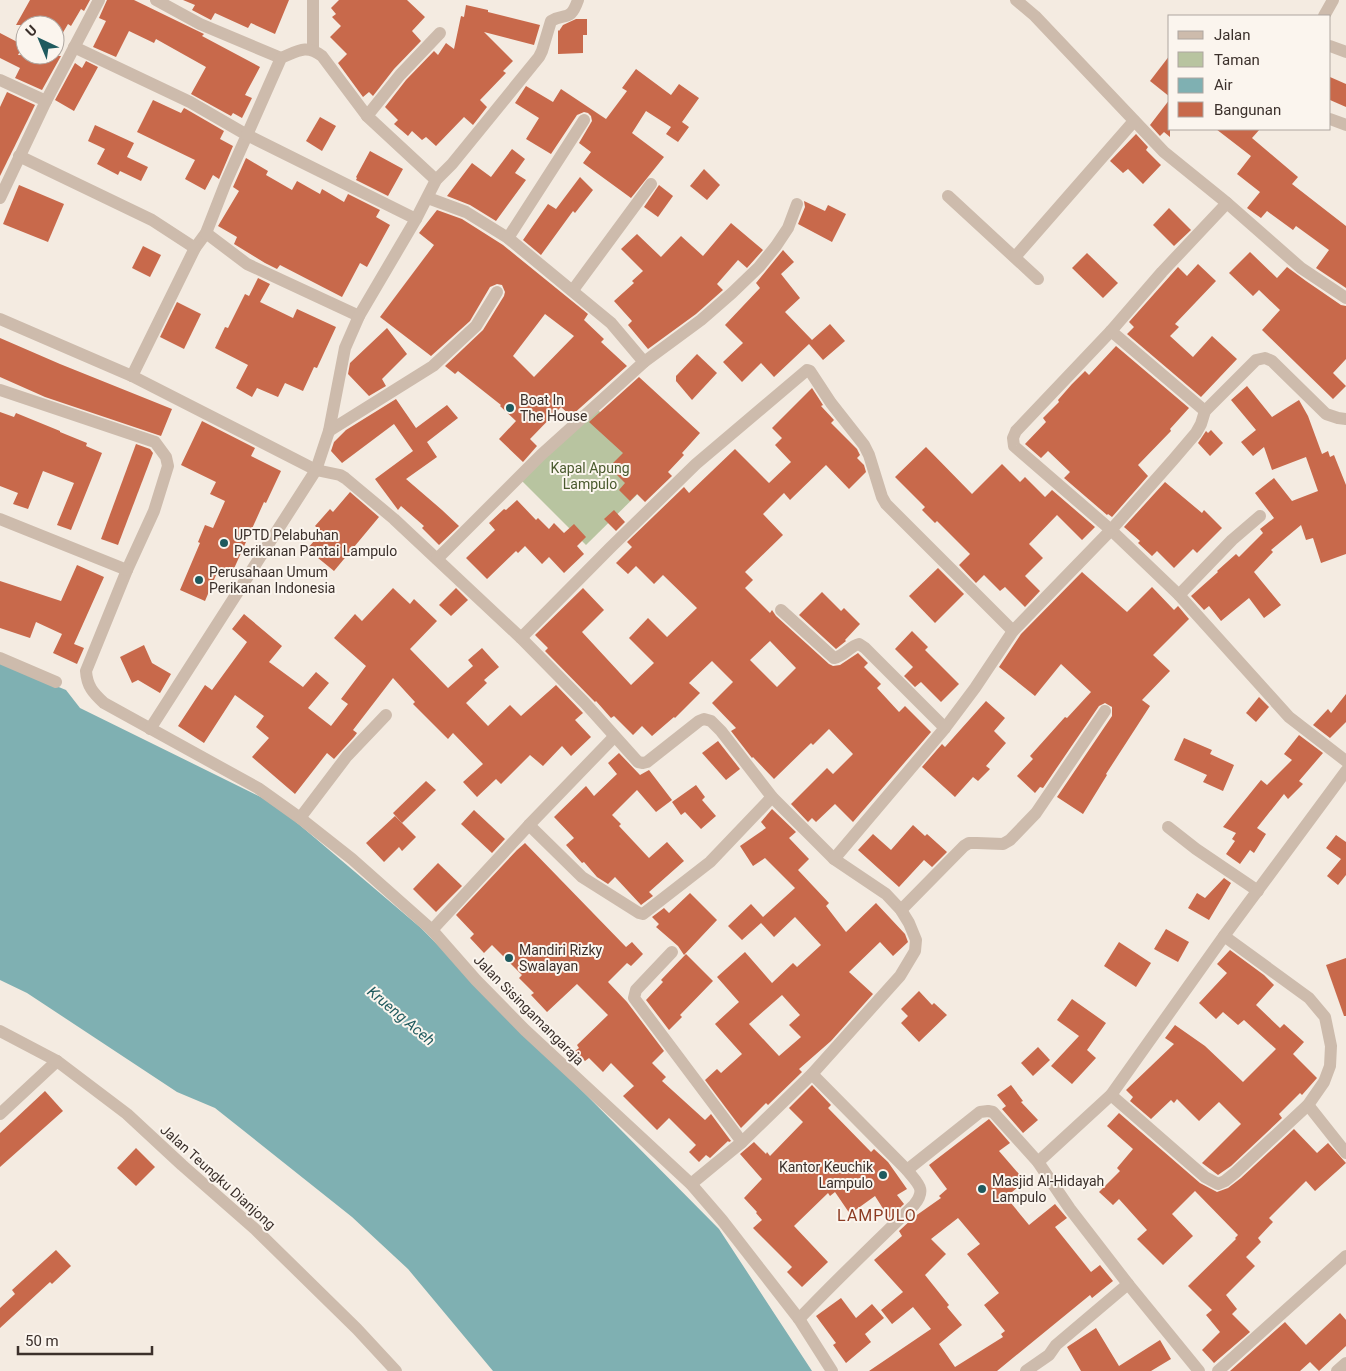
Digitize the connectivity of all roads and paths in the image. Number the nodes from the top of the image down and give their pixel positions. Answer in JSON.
{"nodes":[{"id":1,"x":100,"y":0,"type":"edge"},
{"id":2,"x":156,"y":0,"type":"edge"},
{"id":3,"x":578,"y":0,"type":"edge"},
{"id":4,"x":1016,"y":0,"type":"edge"},
{"id":5,"x":1333,"y":0,"type":"edge"},
{"id":6,"x":317,"y":2,"type":"edge"},
{"id":7,"x":1325,"y":15,"type":"edge"},
{"id":8,"x":440,"y":33,"type":"dead end"},
{"id":9,"x":1331,"y":46,"type":"edge"},
{"id":10,"x":74,"y":47,"type":"junction"},
{"id":11,"x":313,"y":50,"type":"junction"},
{"id":12,"x":1346,"y":52,"type":"edge"},
{"id":13,"x":281,"y":58,"type":"junction"},
{"id":14,"x":0,"y":80,"type":"edge"},
{"id":15,"x":46,"y":101,"type":"junction"},
{"id":16,"x":367,"y":116,"type":"junction"},
{"id":17,"x":1331,"y":119,"type":"edge"},
{"id":18,"x":584,"y":120,"type":"dead end"},
{"id":19,"x":1134,"y":121,"type":"junction"},
{"id":20,"x":1346,"y":125,"type":"edge"},
{"id":21,"x":248,"y":135,"type":"junction"},
{"id":22,"x":20,"y":156,"type":"junction"},
{"id":23,"x":436,"y":180,"type":"junction"},
{"id":24,"x":651,"y":184,"type":"dead end"},
{"id":25,"x":3,"y":185,"type":"edge"},
{"id":26,"x":948,"y":196,"type":"dead end"},
{"id":27,"x":0,"y":198,"type":"edge"},
{"id":28,"x":428,"y":198,"type":"junction"},
{"id":29,"x":1227,"y":203,"type":"junction"},
{"id":30,"x":797,"y":204,"type":"dead end"},
{"id":31,"x":416,"y":219,"type":"junction"},
{"id":32,"x":206,"y":233,"type":"junction"},
{"id":33,"x":508,"y":238,"type":"junction"},
{"id":34,"x":195,"y":248,"type":"junction"},
{"id":35,"x":1015,"y":256,"type":"junction"},
{"id":36,"x":1038,"y":279,"type":"dead end"},
{"id":37,"x":573,"y":290,"type":"junction"},
{"id":38,"x":497,"y":292,"type":"dead end"},
{"id":39,"x":1346,"y":298,"type":"edge"},
{"id":40,"x":359,"y":316,"type":"junction"},
{"id":41,"x":0,"y":319,"type":"edge"},
{"id":42,"x":1111,"y":331,"type":"junction"},
{"id":43,"x":644,"y":362,"type":"junction"},
{"id":44,"x":132,"y":376,"type":"junction"},
{"id":45,"x":0,"y":390,"type":"edge"},
{"id":46,"x":1205,"y":411,"type":"junction"},
{"id":47,"x":1346,"y":419,"type":"edge"},
{"id":48,"x":329,"y":431,"type":"junction"},
{"id":49,"x":316,"y":470,"type":"junction"},
{"id":50,"x":1260,"y":516,"type":"dead end"},
{"id":51,"x":0,"y":520,"type":"edge"},
{"id":52,"x":1111,"y":530,"type":"junction"},
{"id":53,"x":437,"y":559,"type":"junction"},
{"id":54,"x":127,"y":570,"type":"junction"},
{"id":55,"x":1179,"y":595,"type":"junction"},
{"id":56,"x":781,"y":610,"type":"dead end"},
{"id":57,"x":1013,"y":631,"type":"junction"},
{"id":58,"x":521,"y":638,"type":"junction"},
{"id":59,"x":0,"y":658,"type":"edge"},
{"id":60,"x":56,"y":682,"type":"dead end"},
{"id":61,"x":1105,"y":711,"type":"dead end"},
{"id":62,"x":386,"y":715,"type":"dead end"},
{"id":63,"x":945,"y":728,"type":"junction"},
{"id":64,"x":150,"y":729,"type":"junction"},
{"id":65,"x":614,"y":737,"type":"junction"},
{"id":66,"x":1346,"y":761,"type":"edge"},
{"id":67,"x":1346,"y":770,"type":"edge"},
{"id":68,"x":772,"y":797,"type":"junction"},
{"id":69,"x":300,"y":818,"type":"junction"},
{"id":70,"x":528,"y":825,"type":"junction"},
{"id":71,"x":1168,"y":828,"type":"dead end"},
{"id":72,"x":834,"y":859,"type":"junction"},
{"id":73,"x":1258,"y":891,"type":"junction"},
{"id":74,"x":901,"y":910,"type":"junction"},
{"id":75,"x":432,"y":930,"type":"junction"},
{"id":76,"x":1224,"y":936,"type":"junction"},
{"id":77,"x":672,"y":952,"type":"dead end"},
{"id":78,"x":0,"y":1031,"type":"edge"},
{"id":79,"x":57,"y":1061,"type":"junction"},
{"id":80,"x":812,"y":1074,"type":"junction"},
{"id":81,"x":1111,"y":1095,"type":"junction"},
{"id":82,"x":1308,"y":1105,"type":"junction"},
{"id":83,"x":0,"y":1114,"type":"edge"},
{"id":84,"x":742,"y":1142,"type":"junction"},
{"id":85,"x":1346,"y":1153,"type":"edge"},
{"id":86,"x":1038,"y":1162,"type":"junction"},
{"id":87,"x":907,"y":1170,"type":"junction"},
{"id":88,"x":691,"y":1184,"type":"junction"},
{"id":89,"x":1346,"y":1256,"type":"edge"},
{"id":90,"x":1128,"y":1284,"type":"junction"},
{"id":91,"x":799,"y":1319,"type":"junction"},
{"id":92,"x":1346,"y":1363,"type":"edge"},
{"id":93,"x":396,"y":1371,"type":"edge"},
{"id":94,"x":832,"y":1371,"type":"edge"},
{"id":95,"x":1026,"y":1371,"type":"edge"},
{"id":96,"x":1198,"y":1371,"type":"edge"},
{"id":97,"x":1218,"y":1371,"type":"edge"},
{"id":98,"x":1337,"y":1371,"type":"edge"}],
"edges":[{"from":1,"to":10,"type":"street"},
{"from":2,"to":13,"type":"street"},
{"from":3,"to":23,"type":"street"},
{"from":4,"to":19,"type":"street"},
{"from":5,"to":7,"type":"street"},
{"from":6,"to":11,"type":"street"},
{"from":8,"to":16,"type":"street"},
{"from":9,"to":12,"type":"street"},
{"from":10,"to":15,"type":"street"},
{"from":10,"to":21,"type":"street"},
{"from":11,"to":13,"type":"street"},
{"from":11,"to":16,"type":"street"},
{"from":13,"to":21,"type":"street"},
{"from":14,"to":15,"type":"street"},
{"from":15,"to":22,"type":"street"},
{"from":16,"to":23,"type":"street"},
{"from":17,"to":20,"type":"street"},
{"from":18,"to":33,"type":"street"},
{"from":19,"to":29,"type":"street"},
{"from":19,"to":35,"type":"street"},
{"from":21,"to":31,"type":"street"},
{"from":21,"to":32,"type":"street"},
{"from":22,"to":25,"type":"street"},
{"from":22,"to":34,"type":"street"},
{"from":23,"to":28,"type":"street"},
{"from":24,"to":37,"type":"street"},
{"from":25,"to":27,"type":"street"},
{"from":26,"to":35,"type":"street"},
{"from":28,"to":31,"type":"street"},
{"from":28,"to":33,"type":"street"},
{"from":29,"to":39,"type":"street"},
{"from":29,"to":42,"type":"street"},
{"from":30,"to":43,"type":"street"},
{"from":31,"to":40,"type":"street"},
{"from":32,"to":34,"type":"street"},
{"from":32,"to":40,"type":"street"},
{"from":33,"to":37,"type":"street"},
{"from":34,"to":44,"type":"street"},
{"from":35,"to":36,"type":"street"},
{"from":37,"to":43,"type":"street"},
{"from":38,"to":48,"type":"street"},
{"from":40,"to":48,"type":"street"},
{"from":41,"to":44,"type":"street"},
{"from":42,"to":46,"type":"street"},
{"from":42,"to":52,"type":"street"},
{"from":43,"to":53,"type":"street"},
{"from":44,"to":49,"type":"street"},
{"from":45,"to":54,"type":"street","name":"Jalan Sisingamangaraja"},
{"from":46,"to":47,"type":"street"},
{"from":46,"to":52,"type":"street"},
{"from":48,"to":49,"type":"street"},
{"from":49,"to":53,"type":"street"},
{"from":49,"to":64,"type":"street"},
{"from":50,"to":55,"type":"street"},
{"from":51,"to":54,"type":"street"},
{"from":52,"to":55,"type":"street"},
{"from":52,"to":57,"type":"street"},
{"from":53,"to":58,"type":"street"},
{"from":54,"to":64,"type":"street","name":"Jalan Sisingamangaraja"},
{"from":55,"to":66,"type":"street"},
{"from":56,"to":63,"type":"street"},
{"from":57,"to":58,"type":"street"},
{"from":57,"to":63,"type":"street"},
{"from":58,"to":65,"type":"street"},
{"from":59,"to":60,"type":"street"},
{"from":61,"to":74,"type":"street"},
{"from":62,"to":69,"type":"street"},
{"from":63,"to":72,"type":"street"},
{"from":64,"to":69,"type":"street","name":"Jalan Sisingamangaraja"},
{"from":65,"to":68,"type":"street"},
{"from":65,"to":70,"type":"street"},
{"from":67,"to":73,"type":"street"},
{"from":68,"to":70,"type":"street"},
{"from":68,"to":72,"type":"street"},
{"from":69,"to":75,"type":"street","name":"Jalan Sisingamangaraja"},
{"from":70,"to":75,"type":"street"},
{"from":71,"to":73,"type":"street"},
{"from":72,"to":74,"type":"street"},
{"from":73,"to":76,"type":"street"},
{"from":74,"to":80,"type":"street"},
{"from":75,"to":88,"type":"street","name":"Jalan Sisingamangaraja"},
{"from":76,"to":81,"type":"street"},
{"from":76,"to":82,"type":"street"},
{"from":77,"to":84,"type":"street"},
{"from":78,"to":79,"type":"street","name":"Jalan Teungku Dianjong"},
{"from":79,"to":83,"type":"street"},
{"from":79,"to":93,"type":"street","name":"Jalan Teungku Dianjong"},
{"from":80,"to":84,"type":"street"},
{"from":80,"to":87,"type":"street"},
{"from":81,"to":82,"type":"street"},
{"from":81,"to":86,"type":"street"},
{"from":82,"to":85,"type":"street"},
{"from":84,"to":88,"type":"street"},
{"from":86,"to":87,"type":"street"},
{"from":86,"to":90,"type":"street"},
{"from":87,"to":91,"type":"street"},
{"from":88,"to":91,"type":"street","name":"Jalan Sisingamangaraja"},
{"from":89,"to":97,"type":"street"},
{"from":90,"to":95,"type":"street"},
{"from":90,"to":96,"type":"street"},
{"from":91,"to":94,"type":"street","name":"Jalan Sisingamangaraja"},
{"from":92,"to":98,"type":"street"}]}
